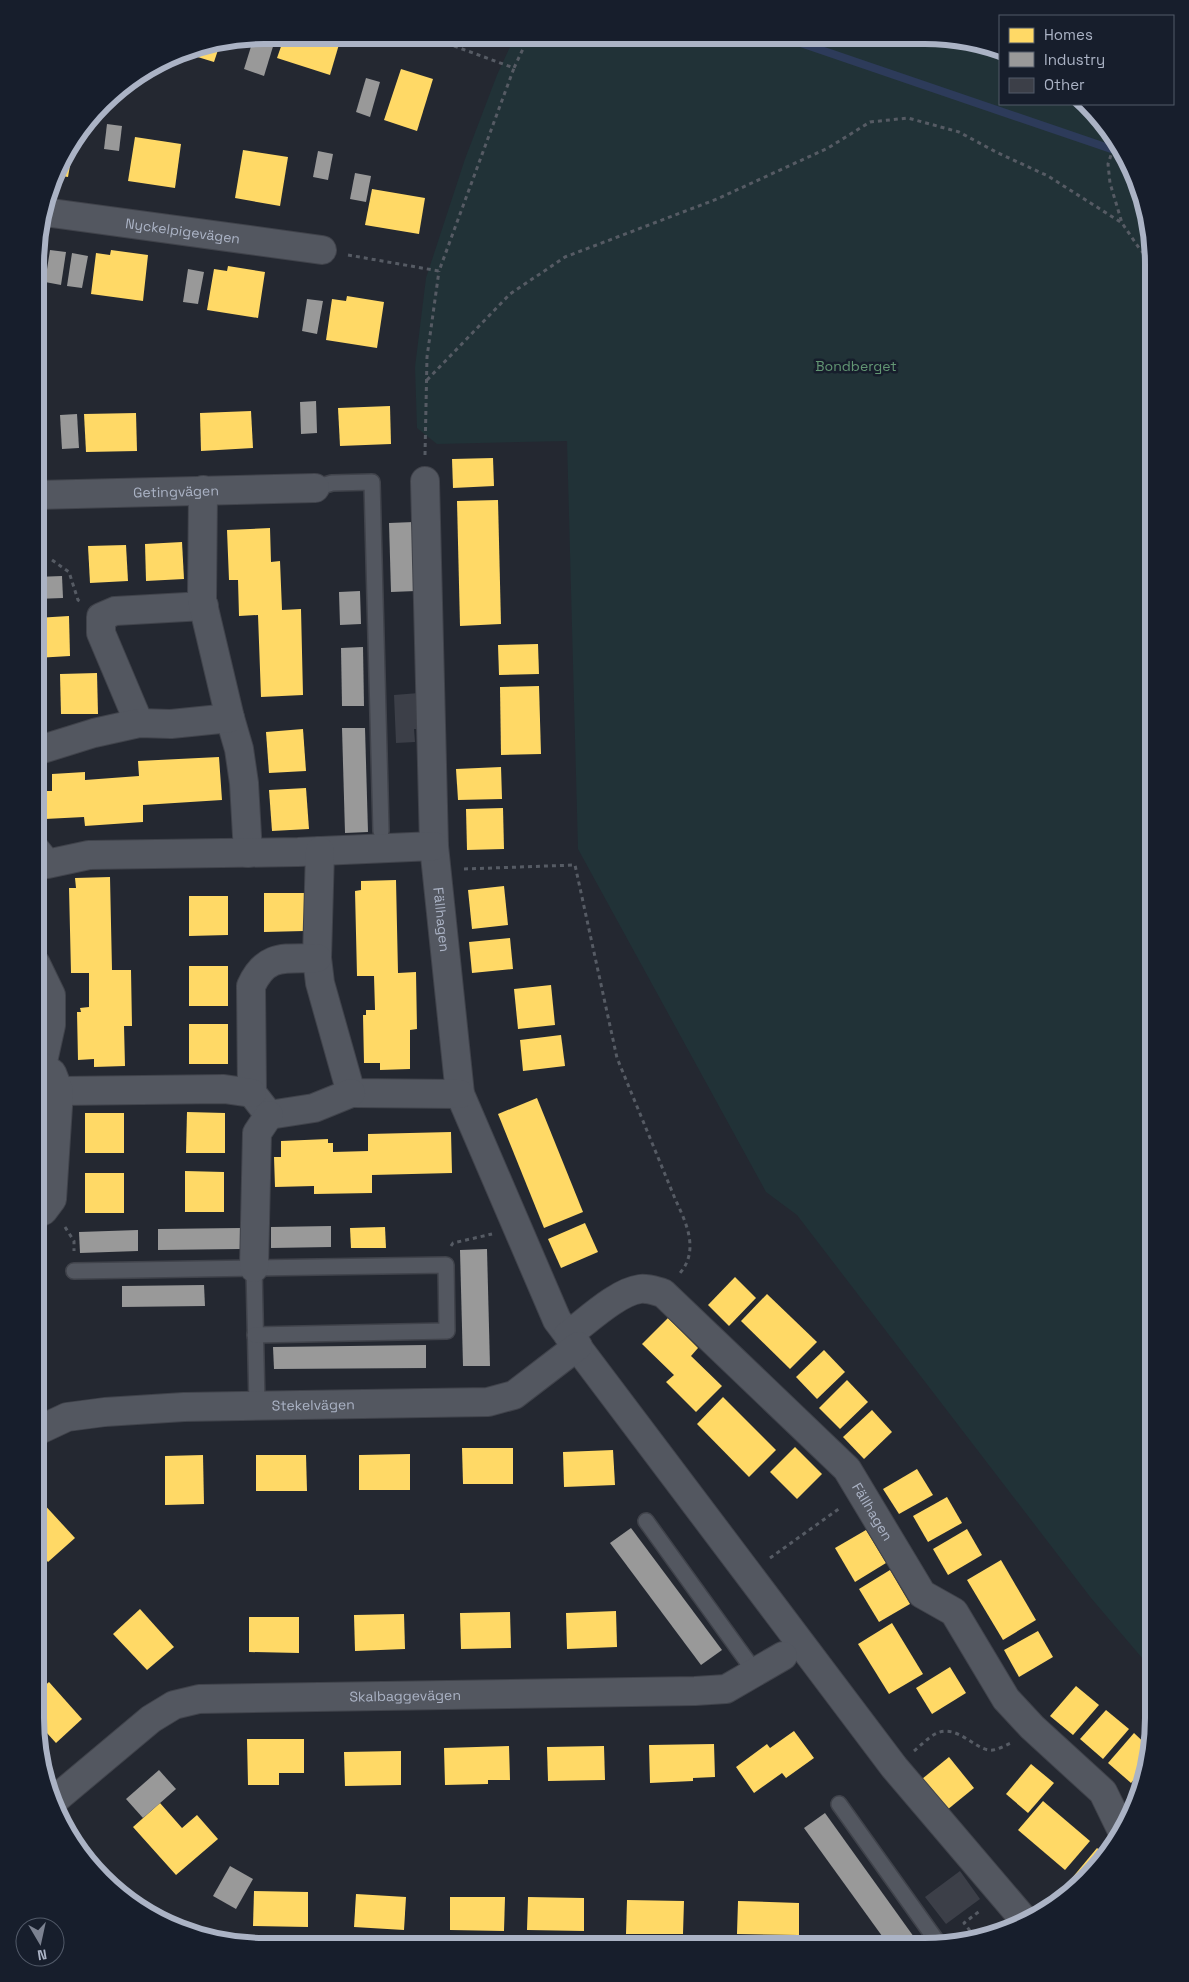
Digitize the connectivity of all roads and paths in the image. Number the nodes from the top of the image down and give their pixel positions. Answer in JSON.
{"nodes":[{"id":1,"x":446,"y":44,"type":"edge"},
{"id":2,"x":525,"y":44,"type":"edge"},
{"id":3,"x":514,"y":68,"type":"junction"},
{"id":4,"x":1113,"y":149,"type":"edge"},
{"id":5,"x":50,"y":213,"type":"edge"},
{"id":6,"x":1122,"y":223,"type":"junction"},
{"id":7,"x":322,"y":250,"type":"joint"},
{"id":8,"x":1145,"y":256,"type":"edge"},
{"id":9,"x":439,"y":271,"type":"junction"},
{"id":10,"x":427,"y":380,"type":"junction"},
{"id":11,"x":425,"y":480,"type":"joint"},
{"id":12,"x":315,"y":488,"type":"joint"},
{"id":13,"x":203,"y":490,"type":"junction"},
{"id":14,"x":44,"y":495,"type":"edge"},
{"id":15,"x":52,"y":560,"type":"dead end"},
{"id":16,"x":204,"y":606,"type":"junction"},
{"id":17,"x":101,"y":617,"type":"junction"},
{"id":18,"x":230,"y":718,"type":"junction"},
{"id":19,"x":139,"y":723,"type":"junction"},
{"id":20,"x":44,"y":749,"type":"edge"},
{"id":21,"x":381,"y":831,"type":"dead end"},
{"id":22,"x":320,"y":851,"type":"junction"},
{"id":23,"x":248,"y":853,"type":"junction"},
{"id":24,"x":435,"y":858,"type":"junction"},
{"id":25,"x":44,"y":862,"type":"edge"},
{"id":26,"x":317,"y":958,"type":"junction"},
{"id":27,"x":44,"y":980,"type":"edge"},
{"id":28,"x":44,"y":1048,"type":"edge"},
{"id":29,"x":44,"y":1067,"type":"edge"},
{"id":30,"x":60,"y":1091,"type":"junction"},
{"id":31,"x":252,"y":1093,"type":"junction"},
{"id":32,"x":351,"y":1093,"type":"junction"},
{"id":33,"x":460,"y":1094,"type":"junction"},
{"id":34,"x":269,"y":1115,"type":"junction"},
{"id":35,"x":44,"y":1207,"type":"edge"},
{"id":36,"x":44,"y":1212,"type":"edge"},
{"id":37,"x":517,"y":1227,"type":"junction"},
{"id":38,"x":446,"y":1265,"type":"junction"},
{"id":39,"x":254,"y":1268,"type":"junction"},
{"id":40,"x":74,"y":1271,"type":"joint"},
{"id":41,"x":663,"y":1292,"type":"junction"},
{"id":42,"x":255,"y":1335,"type":"junction"},
{"id":43,"x":573,"y":1341,"type":"junction"},
{"id":44,"x":257,"y":1405,"type":"junction"},
{"id":45,"x":44,"y":1428,"type":"edge"},
{"id":46,"x":861,"y":1493,"type":"junction"},
{"id":47,"x":646,"y":1521,"type":"dead end"},
{"id":48,"x":748,"y":1573,"type":"junction"},
{"id":49,"x":783,"y":1656,"type":"dead end"},
{"id":50,"x":755,"y":1672,"type":"junction"},
{"id":51,"x":1032,"y":1727,"type":"junction"},
{"id":52,"x":894,"y":1767,"type":"junction"},
{"id":53,"x":58,"y":1797,"type":"edge"},
{"id":54,"x":839,"y":1804,"type":"dead end"},
{"id":55,"x":1118,"y":1824,"type":"edge"},
{"id":56,"x":1002,"y":1894,"type":"junction"},
{"id":57,"x":1021,"y":1916,"type":"edge"},
{"id":58,"x":972,"y":1933,"type":"edge"},
{"id":59,"x":935,"y":1938,"type":"edge"}],
"edges":[{"from":1,"to":3,"type":"path"},
{"from":2,"to":3,"type":"path"},
{"from":3,"to":9,"type":"path"},
{"from":4,"to":6,"type":"path"},
{"from":5,"to":7,"type":"street","name":"Nyckelpigevägen"},
{"from":6,"to":8,"type":"path"},
{"from":6,"to":10,"type":"path"},
{"from":7,"to":9,"type":"path"},
{"from":9,"to":10,"type":"path"},
{"from":10,"to":11,"type":"path"},
{"from":11,"to":24,"type":"street","name":"Fällhagen"},
{"from":12,"to":13,"type":"street","name":"Getingvägen"},
{"from":12,"to":21,"type":"lane"},
{"from":13,"to":14,"type":"street","name":"Getingvägen"},
{"from":13,"to":16,"type":"street"},
{"from":15,"to":17,"type":"path"},
{"from":16,"to":17,"type":"street"},
{"from":16,"to":18,"type":"street"},
{"from":17,"to":19,"type":"street"},
{"from":18,"to":19,"type":"street"},
{"from":18,"to":23,"type":"street"},
{"from":19,"to":20,"type":"street"},
{"from":22,"to":23,"type":"street"},
{"from":22,"to":24,"type":"street"},
{"from":22,"to":26,"type":"street"},
{"from":23,"to":25,"type":"street"},
{"from":24,"to":33,"type":"street","name":"Fällhagen"},
{"from":24,"to":41,"type":"path"},
{"from":26,"to":31,"type":"street"},
{"from":26,"to":32,"type":"street"},
{"from":27,"to":28,"type":"street"},
{"from":29,"to":30,"type":"street"},
{"from":30,"to":31,"type":"street"},
{"from":30,"to":35,"type":"street"},
{"from":31,"to":34,"type":"street"},
{"from":32,"to":33,"type":"street"},
{"from":32,"to":34,"type":"street"},
{"from":33,"to":37,"type":"street","name":"Fällhagen"},
{"from":34,"to":39,"type":"street"},
{"from":36,"to":40,"type":"path"},
{"from":37,"to":38,"type":"path"},
{"from":37,"to":43,"type":"street","name":"Fällhagen"},
{"from":38,"to":39,"type":"lane"},
{"from":38,"to":42,"type":"lane"},
{"from":39,"to":40,"type":"lane"},
{"from":39,"to":42,"type":"lane"},
{"from":41,"to":43,"type":"street"},
{"from":41,"to":46,"type":"street","name":"Fällhagen"},
{"from":42,"to":44,"type":"lane"},
{"from":43,"to":44,"type":"street","name":"Stekelvägen"},
{"from":43,"to":48,"type":"street","name":"Fällhagen"},
{"from":44,"to":45,"type":"street","name":"Stekelvägen"},
{"from":46,"to":48,"type":"path"},
{"from":46,"to":51,"type":"street","name":"Fällhagen"},
{"from":47,"to":50,"type":"lane"},
{"from":48,"to":52,"type":"street","name":"Fällhagen"},
{"from":49,"to":50,"type":"street","name":"Skalbaggevägen"},
{"from":50,"to":53,"type":"street","name":"Skalbaggevägen"},
{"from":51,"to":52,"type":"path"},
{"from":51,"to":55,"type":"street","name":"Fällhagen"},
{"from":52,"to":56,"type":"street","name":"Fällhagen"},
{"from":54,"to":59,"type":"lane"},
{"from":56,"to":57,"type":"street","name":"Fällhagen"},
{"from":56,"to":58,"type":"path"}]}
